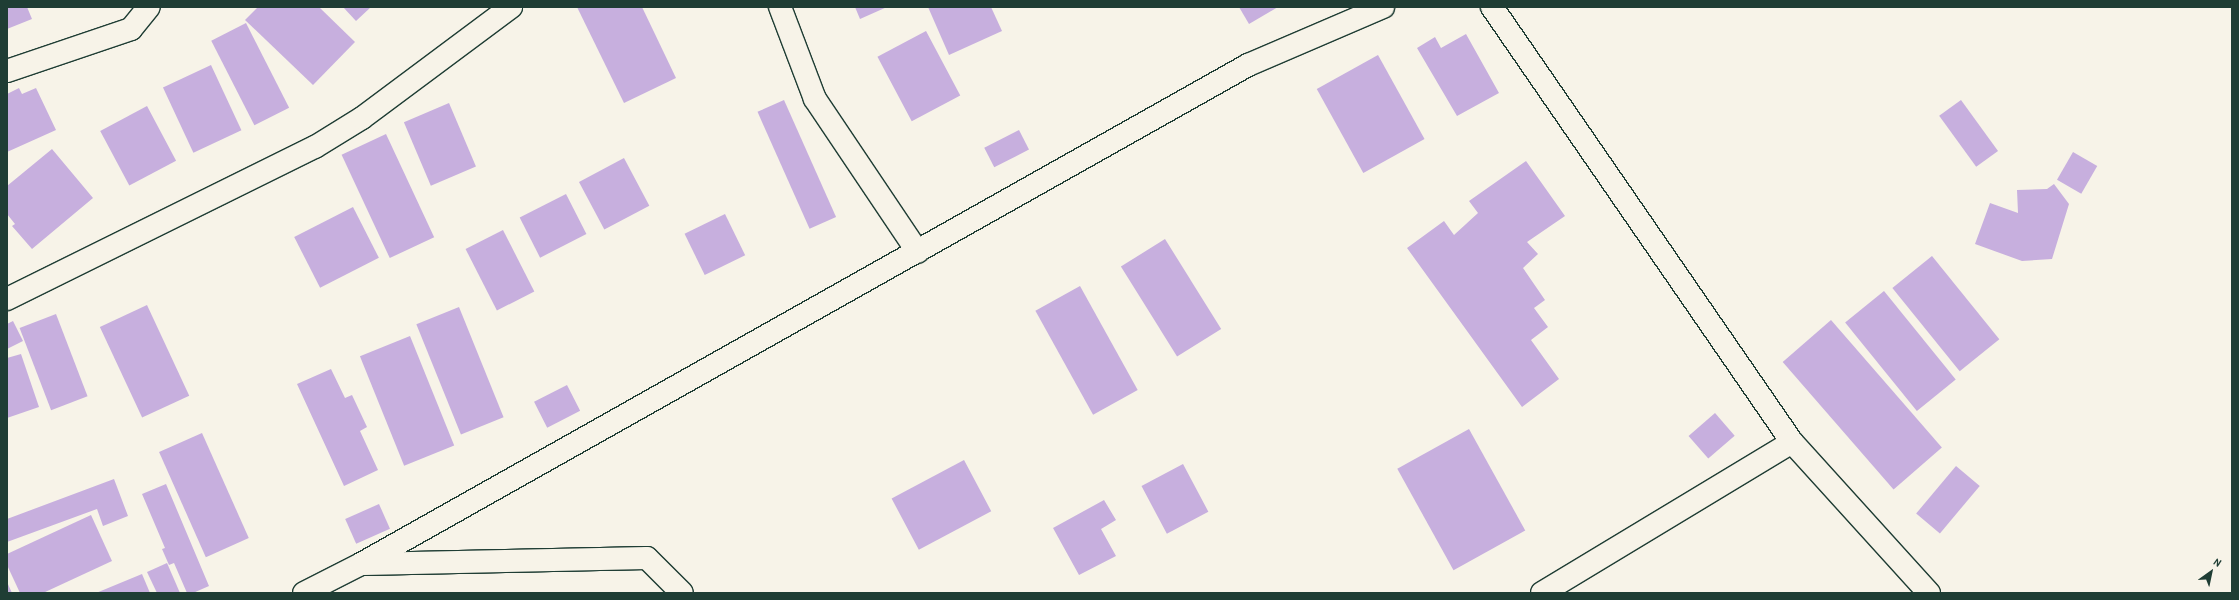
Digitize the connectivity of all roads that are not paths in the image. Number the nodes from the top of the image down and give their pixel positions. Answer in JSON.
{"nodes":[{"id":1,"x":149,"y":7,"type":"edge"},
{"id":2,"x":511,"y":7,"type":"edge"},
{"id":3,"x":780,"y":7,"type":"edge"},
{"id":4,"x":1383,"y":7,"type":"edge"},
{"id":5,"x":1492,"y":7,"type":"edge"},
{"id":6,"x":7,"y":71,"type":"edge"},
{"id":7,"x":918,"y":252,"type":"junction"},
{"id":8,"x":7,"y":299,"type":"edge"},
{"id":9,"x":1792,"y":442,"type":"junction"},
{"id":10,"x":361,"y":564,"type":"junction"},
{"id":11,"x":304,"y":593,"type":"edge"},
{"id":12,"x":682,"y":593,"type":"edge"},
{"id":13,"x":1542,"y":593,"type":"edge"},
{"id":14,"x":1929,"y":593,"type":"edge"}],
"edges":[{"from":1,"to":6,"type":"street"},
{"from":2,"to":8,"type":"street"},
{"from":3,"to":7,"type":"street"},
{"from":4,"to":7,"type":"street"},
{"from":5,"to":9,"type":"street"},
{"from":7,"to":10,"type":"street"},
{"from":9,"to":13,"type":"street"},
{"from":9,"to":14,"type":"street"},
{"from":10,"to":11,"type":"street"},
{"from":10,"to":12,"type":"street"}]}
